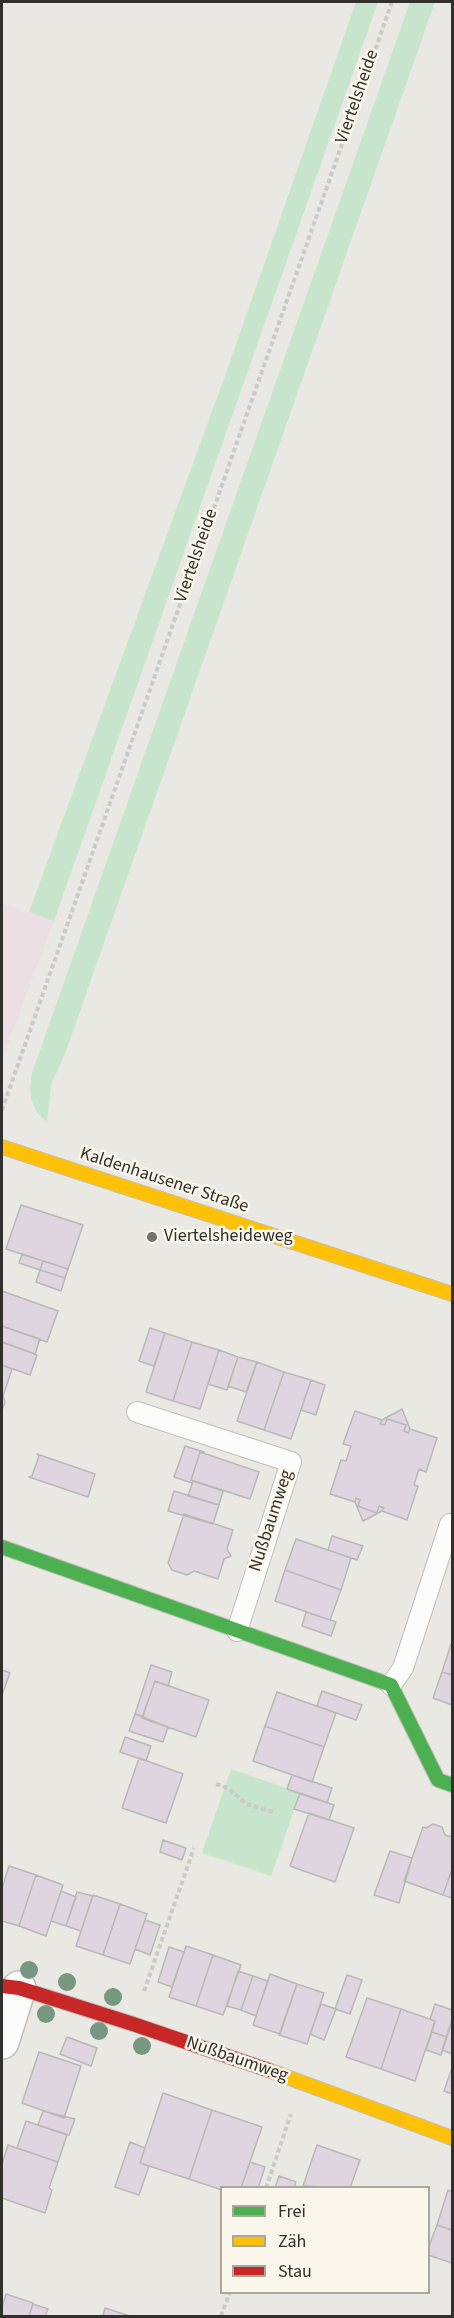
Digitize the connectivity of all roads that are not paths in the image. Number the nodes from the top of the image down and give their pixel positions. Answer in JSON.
{"nodes":[{"id":1,"x":2,"y":1147,"type":"edge"},
{"id":2,"x":453,"y":1294,"type":"edge"},
{"id":3,"x":137,"y":1412,"type":"dead end"},
{"id":4,"x":450,"y":1524,"type":"dead end"},
{"id":5,"x":2,"y":1547,"type":"edge"},
{"id":6,"x":237,"y":1631,"type":"junction"},
{"id":7,"x":391,"y":1685,"type":"junction"},
{"id":8,"x":453,"y":1785,"type":"edge"},
{"id":9,"x":10,"y":1987,"type":"edge"},
{"id":10,"x":2,"y":2042,"type":"edge"},
{"id":11,"x":453,"y":2138,"type":"edge"}],
"edges":[{"from":1,"to":2,"type":"street","name":"Kaldenhausener Straße"},
{"from":3,"to":6,"type":"lane","name":"Nußbaumweg"},
{"from":4,"to":7,"type":"lane"},
{"from":5,"to":6,"type":"street"},
{"from":6,"to":7,"type":"street"},
{"from":7,"to":8,"type":"street"},
{"from":9,"to":10,"type":"street","name":"Nußbaumweg"},
{"from":9,"to":11,"type":"street","name":"Nußbaumweg"}]}
